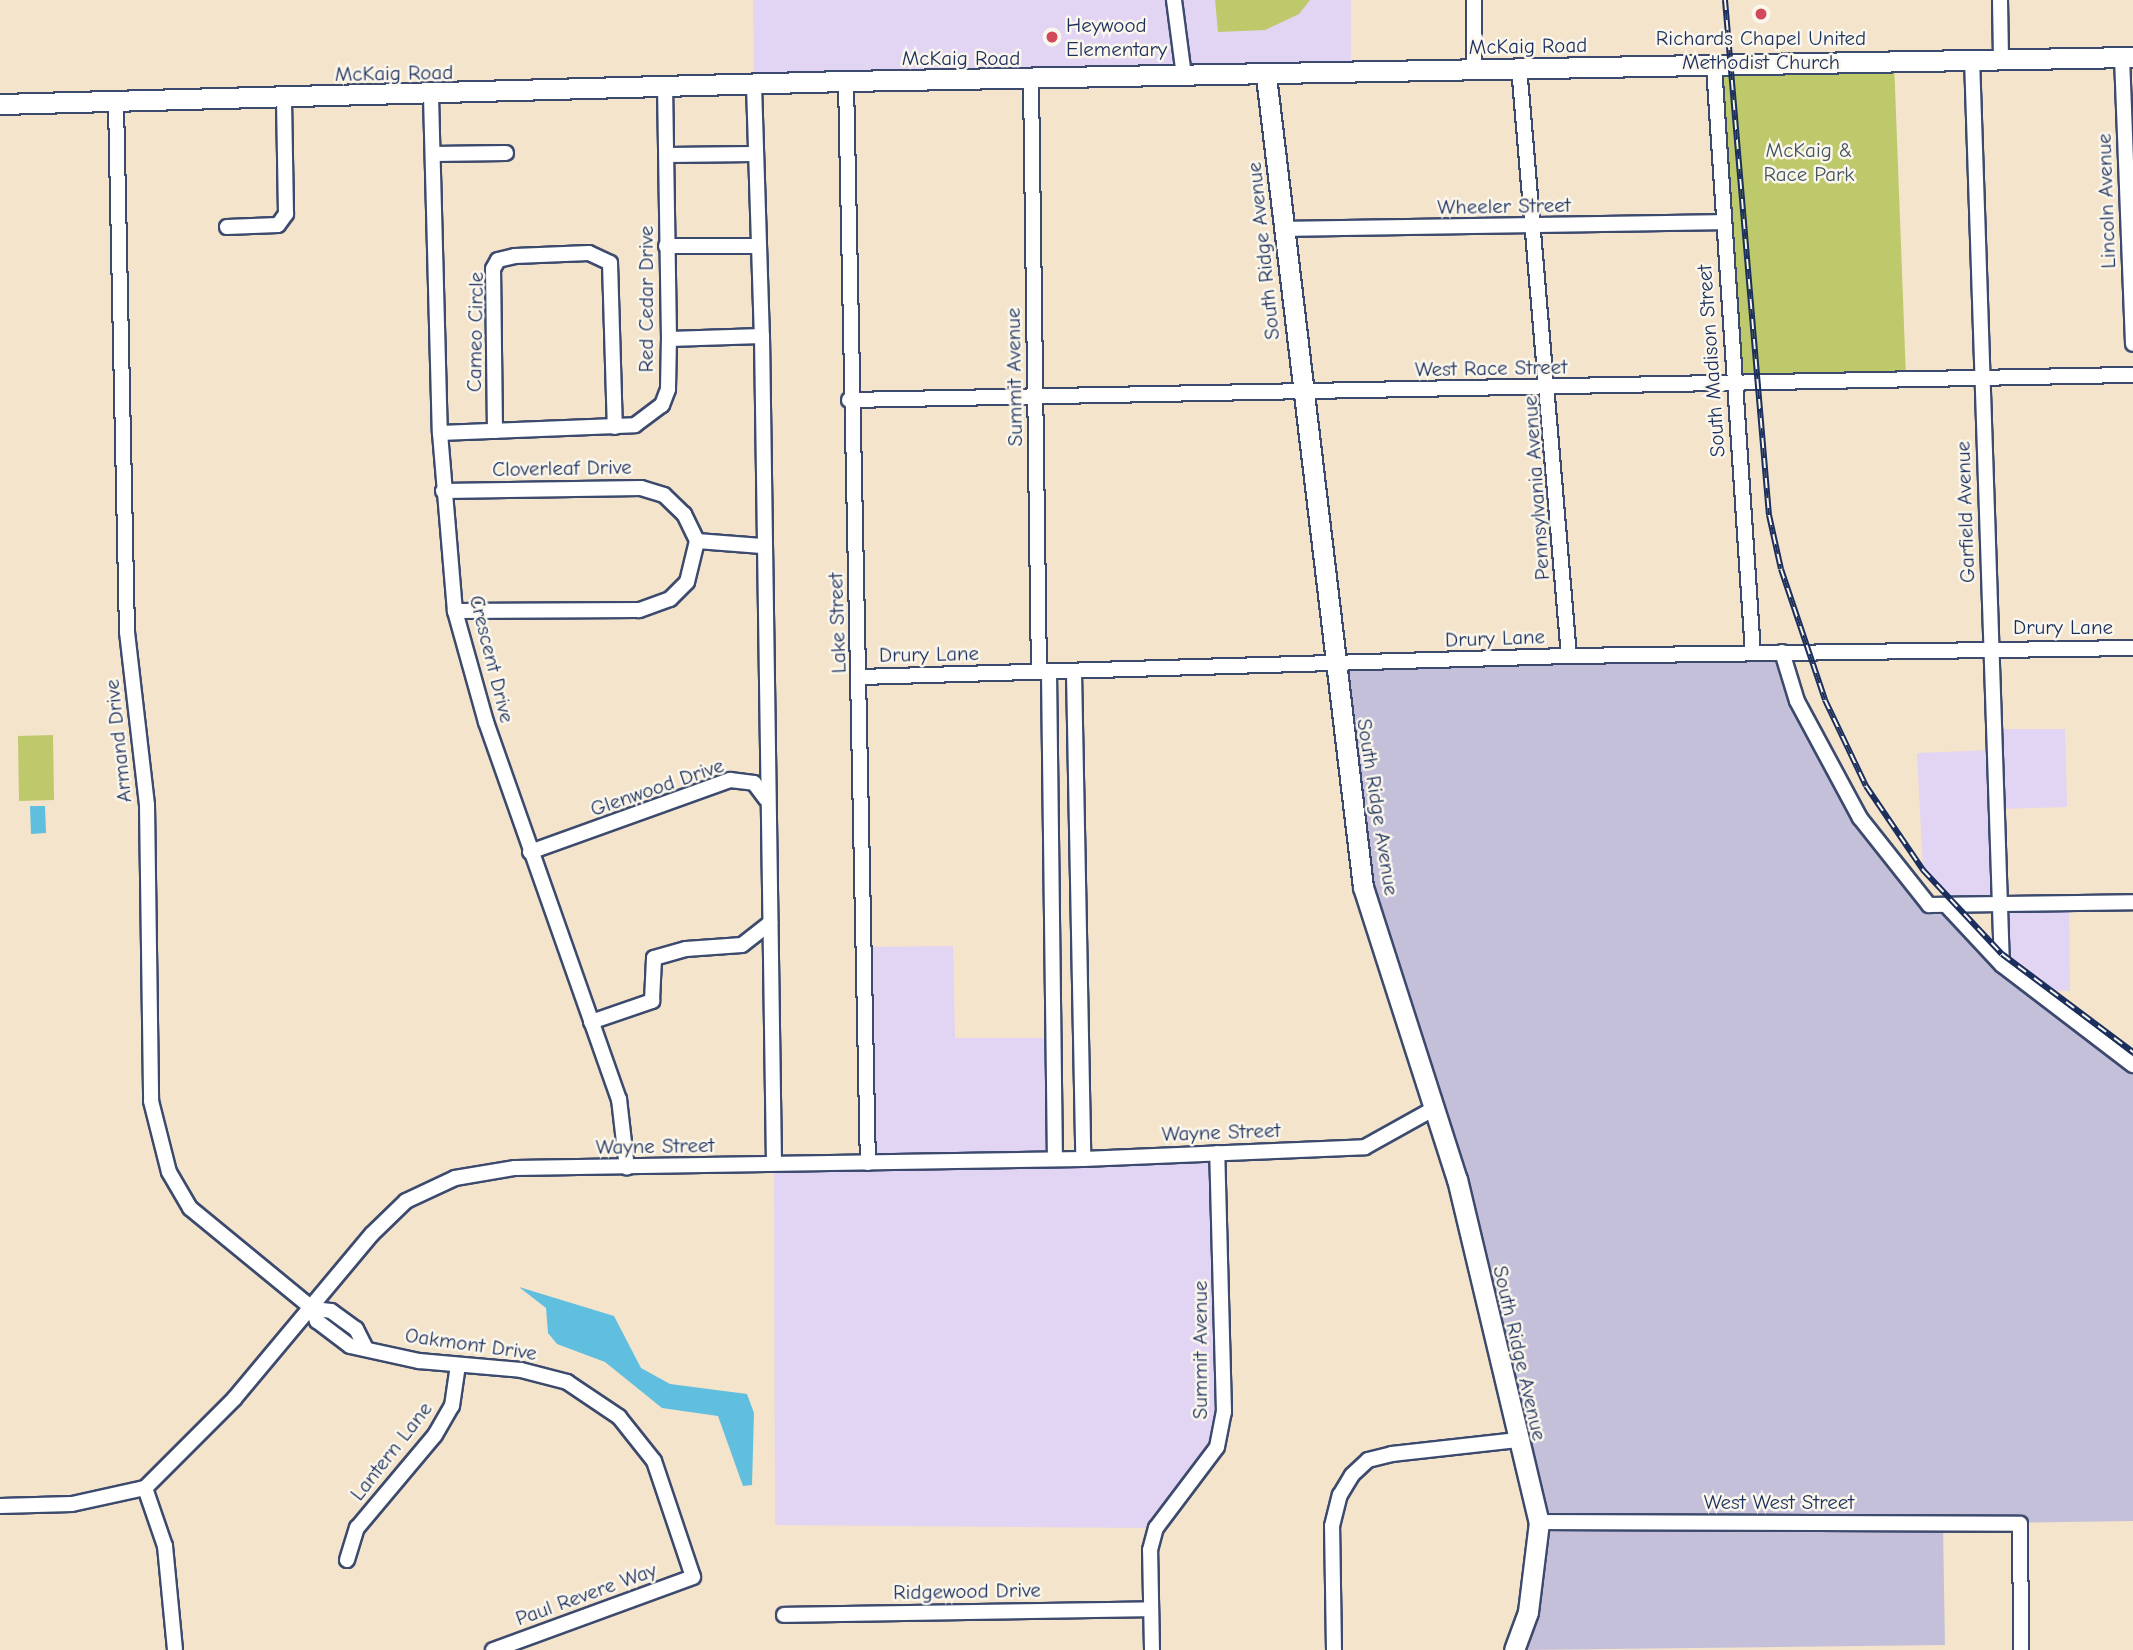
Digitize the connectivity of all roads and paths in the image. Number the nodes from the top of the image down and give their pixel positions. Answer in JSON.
{"nodes":[{"id":1,"x":1174,"y":0,"type":"edge"},
{"id":2,"x":1474,"y":0,"type":"edge"},
{"id":3,"x":2000,"y":0,"type":"edge"},
{"id":4,"x":2127,"y":57,"type":"edge"},
{"id":5,"x":1972,"y":58,"type":"junction"},
{"id":6,"x":2001,"y":58,"type":"junction"},
{"id":7,"x":1714,"y":66,"type":"junction"},
{"id":8,"x":1519,"y":67,"type":"junction"},
{"id":9,"x":1475,"y":70,"type":"junction"},
{"id":10,"x":1185,"y":76,"type":"junction"},
{"id":11,"x":1266,"y":76,"type":"junction"},
{"id":12,"x":1031,"y":80,"type":"junction"},
{"id":13,"x":846,"y":81,"type":"junction"},
{"id":14,"x":754,"y":85,"type":"junction"},
{"id":15,"x":665,"y":89,"type":"junction"},
{"id":16,"x":431,"y":96,"type":"junction"},
{"id":17,"x":284,"y":97,"type":"junction"},
{"id":18,"x":116,"y":103,"type":"junction"},
{"id":19,"x":0,"y":104,"type":"edge"},
{"id":20,"x":506,"y":153,"type":"dead end"},
{"id":21,"x":433,"y":154,"type":"junction"},
{"id":22,"x":754,"y":154,"type":"junction"},
{"id":23,"x":668,"y":155,"type":"junction"},
{"id":24,"x":1724,"y":222,"type":"junction"},
{"id":25,"x":227,"y":227,"type":"dead end"},
{"id":26,"x":1534,"y":227,"type":"junction"},
{"id":27,"x":1284,"y":229,"type":"junction"},
{"id":28,"x":667,"y":246,"type":"junction"},
{"id":29,"x":759,"y":246,"type":"junction"},
{"id":30,"x":762,"y":336,"type":"junction"},
{"id":31,"x":669,"y":339,"type":"junction"},
{"id":32,"x":2133,"y":344,"type":"edge"},
{"id":33,"x":2133,"y":375,"type":"edge"},
{"id":34,"x":1982,"y":376,"type":"junction"},
{"id":35,"x":1732,"y":381,"type":"junction"},
{"id":36,"x":1549,"y":389,"type":"junction"},
{"id":37,"x":1301,"y":393,"type":"junction"},
{"id":38,"x":1035,"y":398,"type":"junction"},
{"id":39,"x":849,"y":400,"type":"junction"},
{"id":40,"x":615,"y":427,"type":"junction"},
{"id":41,"x":495,"y":431,"type":"junction"},
{"id":42,"x":440,"y":433,"type":"junction"},
{"id":43,"x":443,"y":491,"type":"junction"},
{"id":44,"x":697,"y":541,"type":"junction"},
{"id":45,"x":762,"y":546,"type":"junction"},
{"id":46,"x":455,"y":611,"type":"junction"},
{"id":47,"x":2133,"y":648,"type":"edge"},
{"id":48,"x":1990,"y":649,"type":"junction"},
{"id":49,"x":1782,"y":652,"type":"junction"},
{"id":50,"x":1753,"y":653,"type":"junction"},
{"id":51,"x":1569,"y":656,"type":"junction"},
{"id":52,"x":1334,"y":665,"type":"junction"},
{"id":53,"x":1044,"y":672,"type":"junction"},
{"id":54,"x":1074,"y":672,"type":"junction"},
{"id":55,"x":860,"y":677,"type":"junction"},
{"id":56,"x":766,"y":799,"type":"junction"},
{"id":57,"x":530,"y":852,"type":"junction"},
{"id":58,"x":2133,"y":902,"type":"edge"},
{"id":59,"x":1946,"y":905,"type":"junction"},
{"id":60,"x":2001,"y":905,"type":"junction"},
{"id":61,"x":770,"y":923,"type":"junction"},
{"id":62,"x":2002,"y":965,"type":"junction"},
{"id":63,"x":591,"y":1022,"type":"junction"},
{"id":64,"x":2133,"y":1065,"type":"edge"},
{"id":65,"x":1436,"y":1108,"type":"junction"},
{"id":66,"x":1217,"y":1153,"type":"junction"},
{"id":67,"x":1083,"y":1159,"type":"junction"},
{"id":68,"x":1055,"y":1160,"type":"junction"},
{"id":69,"x":774,"y":1163,"type":"junction"},
{"id":70,"x":868,"y":1163,"type":"junction"},
{"id":71,"x":627,"y":1168,"type":"junction"},
{"id":72,"x":313,"y":1309,"type":"junction"},
{"id":73,"x":458,"y":1364,"type":"junction"},
{"id":74,"x":1517,"y":1440,"type":"junction"},
{"id":75,"x":145,"y":1488,"type":"junction"},
{"id":76,"x":0,"y":1506,"type":"edge"},
{"id":77,"x":1539,"y":1522,"type":"junction"},
{"id":78,"x":347,"y":1560,"type":"dead end"},
{"id":79,"x":693,"y":1577,"type":"joint"},
{"id":80,"x":1151,"y":1609,"type":"junction"},
{"id":81,"x":784,"y":1615,"type":"dead end"},
{"id":82,"x":174,"y":1650,"type":"edge"},
{"id":83,"x":493,"y":1650,"type":"edge"},
{"id":84,"x":1152,"y":1650,"type":"edge"},
{"id":85,"x":1334,"y":1650,"type":"edge"},
{"id":86,"x":1514,"y":1650,"type":"edge"},
{"id":87,"x":2021,"y":1650,"type":"edge"}],
"edges":[{"from":1,"to":10,"type":"street"},
{"from":2,"to":9,"type":"street"},
{"from":3,"to":6,"type":"street"},
{"from":4,"to":6,"type":"street","name":"McKaig Road"},
{"from":4,"to":32,"type":"street","name":"Lincoln Avenue"},
{"from":5,"to":6,"type":"street","name":"McKaig Road"},
{"from":5,"to":7,"type":"street","name":"McKaig Road"},
{"from":5,"to":34,"type":"street","name":"Garfield Avenue"},
{"from":7,"to":8,"type":"street","name":"McKaig Road"},
{"from":7,"to":24,"type":"street","name":"South Madison Street"},
{"from":8,"to":9,"type":"street","name":"McKaig Road"},
{"from":8,"to":26,"type":"street","name":"Pennsylvania Avenue"},
{"from":9,"to":11,"type":"street","name":"McKaig Road"},
{"from":10,"to":11,"type":"street","name":"McKaig Road"},
{"from":10,"to":12,"type":"street","name":"McKaig Road"},
{"from":11,"to":27,"type":"street","name":"South Ridge Avenue"},
{"from":12,"to":13,"type":"street","name":"McKaig Road"},
{"from":12,"to":38,"type":"street","name":"Summit Avenue"},
{"from":13,"to":14,"type":"street","name":"McKaig Road"},
{"from":13,"to":39,"type":"street","name":"Lake Street"},
{"from":14,"to":15,"type":"street","name":"McKaig Road"},
{"from":14,"to":22,"type":"street"},
{"from":15,"to":16,"type":"street","name":"McKaig Road"},
{"from":15,"to":23,"type":"street","name":"Red Cedar Drive"},
{"from":16,"to":17,"type":"street","name":"McKaig Road"},
{"from":16,"to":21,"type":"street","name":"Crescent Drive"},
{"from":17,"to":18,"type":"street","name":"McKaig Road"},
{"from":17,"to":25,"type":"street"},
{"from":18,"to":19,"type":"street","name":"McKaig Road"},
{"from":18,"to":72,"type":"street","name":"Armand Drive"},
{"from":20,"to":21,"type":"street"},
{"from":21,"to":42,"type":"street","name":"Crescent Drive"},
{"from":22,"to":23,"type":"street"},
{"from":22,"to":29,"type":"street"},
{"from":23,"to":28,"type":"street","name":"Red Cedar Drive"},
{"from":24,"to":26,"type":"street","name":"Wheeler Street"},
{"from":24,"to":35,"type":"street","name":"South Madison Street"},
{"from":26,"to":27,"type":"street","name":"Wheeler Street"},
{"from":26,"to":36,"type":"street","name":"Pennsylvania Avenue"},
{"from":27,"to":37,"type":"street","name":"South Ridge Avenue"},
{"from":28,"to":29,"type":"street"},
{"from":28,"to":31,"type":"street","name":"Red Cedar Drive"},
{"from":29,"to":30,"type":"street"},
{"from":30,"to":31,"type":"street"},
{"from":30,"to":45,"type":"street"},
{"from":31,"to":40,"type":"street","name":"Red Cedar Drive"},
{"from":33,"to":34,"type":"street","name":"West Race Street"},
{"from":34,"to":35,"type":"street","name":"West Race Street"},
{"from":34,"to":48,"type":"street","name":"Garfield Avenue"},
{"from":35,"to":36,"type":"street","name":"West Race Street"},
{"from":35,"to":50,"type":"street","name":"South Madison Street"},
{"from":36,"to":37,"type":"street","name":"West Race Street"},
{"from":36,"to":51,"type":"street","name":"Pennsylvania Avenue"},
{"from":37,"to":38,"type":"street","name":"West Race Street"},
{"from":37,"to":52,"type":"street","name":"South Ridge Avenue"},
{"from":38,"to":39,"type":"street","name":"West Race Street"},
{"from":38,"to":53,"type":"street","name":"Summit Avenue"},
{"from":39,"to":55,"type":"street","name":"Lake Street"},
{"from":40,"to":41,"type":"street","name":"Red Cedar Drive"},
{"from":40,"to":41,"type":"street","name":"Cameo Circle"},
{"from":41,"to":42,"type":"street","name":"Red Cedar Drive"},
{"from":42,"to":43,"type":"street","name":"Crescent Drive"},
{"from":43,"to":44,"type":"street","name":"Cloverleaf Drive"},
{"from":43,"to":46,"type":"street","name":"Crescent Drive"},
{"from":44,"to":45,"type":"street"},
{"from":44,"to":46,"type":"street"},
{"from":45,"to":56,"type":"street"},
{"from":46,"to":57,"type":"street","name":"Crescent Drive"},
{"from":47,"to":48,"type":"street","name":"Drury Lane"},
{"from":48,"to":49,"type":"street","name":"Drury Lane"},
{"from":48,"to":60,"type":"street","name":"Garfield Avenue"},
{"from":49,"to":50,"type":"street","name":"Drury Lane"},
{"from":49,"to":59,"type":"street"},
{"from":50,"to":51,"type":"street","name":"Drury Lane"},
{"from":51,"to":52,"type":"street","name":"Drury Lane"},
{"from":52,"to":54,"type":"street","name":"Drury Lane"},
{"from":52,"to":65,"type":"street","name":"South Ridge Avenue"},
{"from":53,"to":54,"type":"street","name":"Drury Lane"},
{"from":53,"to":55,"type":"street","name":"Drury Lane"},
{"from":53,"to":68,"type":"street","name":"Summit Avenue"},
{"from":54,"to":67,"type":"street"},
{"from":55,"to":70,"type":"street","name":"Lake Street"},
{"from":56,"to":57,"type":"street","name":"Glenwood Drive"},
{"from":56,"to":61,"type":"street"},
{"from":57,"to":63,"type":"street","name":"Crescent Drive"},
{"from":58,"to":60,"type":"street"},
{"from":59,"to":60,"type":"street"},
{"from":59,"to":62,"type":"street"},
{"from":60,"to":62,"type":"street","name":"Garfield Avenue"},
{"from":61,"to":63,"type":"street"},
{"from":61,"to":69,"type":"street"},
{"from":62,"to":64,"type":"street"},
{"from":63,"to":71,"type":"street","name":"Crescent Drive"},
{"from":65,"to":66,"type":"street","name":"Wayne Street"},
{"from":65,"to":74,"type":"street","name":"South Ridge Avenue"},
{"from":66,"to":67,"type":"street","name":"Wayne Street"},
{"from":66,"to":80,"type":"street","name":"Summit Avenue"},
{"from":67,"to":68,"type":"street","name":"Wayne Street"},
{"from":68,"to":70,"type":"street","name":"Wayne Street"},
{"from":69,"to":70,"type":"street","name":"Wayne Street"},
{"from":69,"to":71,"type":"street","name":"Wayne Street"},
{"from":71,"to":72,"type":"street","name":"Wayne Street"},
{"from":72,"to":73,"type":"street","name":"Oakmont Drive"},
{"from":72,"to":75,"type":"street","name":"Wayne Street"},
{"from":73,"to":78,"type":"street","name":"Lantern Lane"},
{"from":73,"to":79,"type":"street","name":"Oakmont Drive"},
{"from":74,"to":77,"type":"street","name":"South Ridge Avenue"},
{"from":74,"to":85,"type":"street"},
{"from":75,"to":76,"type":"street"},
{"from":75,"to":82,"type":"street"},
{"from":77,"to":86,"type":"street","name":"South Ridge Avenue"},
{"from":77,"to":87,"type":"street","name":"West West Street"},
{"from":79,"to":83,"type":"street","name":"Paul Revere Way"},
{"from":80,"to":81,"type":"street","name":"Ridgewood Drive"},
{"from":80,"to":84,"type":"street","name":"Summit Avenue"}]}
